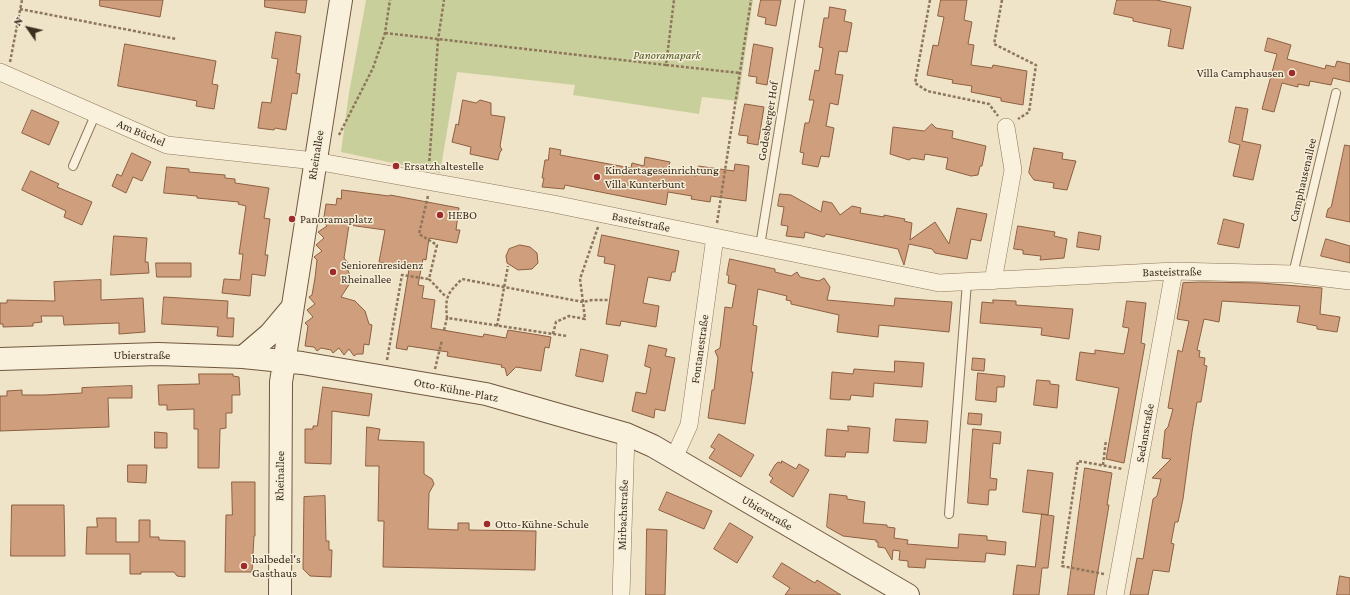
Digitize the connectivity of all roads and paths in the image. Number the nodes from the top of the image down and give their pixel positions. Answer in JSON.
{"nodes":[{"id":1,"x":22,"y":0,"type":"edge"},
{"id":2,"x":341,"y":0,"type":"edge"},
{"id":3,"x":390,"y":0,"type":"edge"},
{"id":4,"x":444,"y":0,"type":"edge"},
{"id":5,"x":674,"y":0,"type":"edge"},
{"id":6,"x":751,"y":0,"type":"edge"},
{"id":7,"x":800,"y":0,"type":"edge"},
{"id":8,"x":930,"y":0,"type":"edge"},
{"id":9,"x":1002,"y":0,"type":"edge"},
{"id":10,"x":20,"y":9,"type":"junction"},
{"id":11,"x":385,"y":33,"type":"junction"},
{"id":12,"x":176,"y":39,"type":"dead end"},
{"id":13,"x":438,"y":40,"type":"junction"},
{"id":14,"x":666,"y":65,"type":"junction"},
{"id":15,"x":4,"y":74,"type":"edge"},
{"id":16,"x":740,"y":74,"type":"junction"},
{"id":17,"x":1336,"y":92,"type":"dead end"},
{"id":18,"x":96,"y":113,"type":"junction"},
{"id":19,"x":1006,"y":127,"type":"junction"},
{"id":20,"x":316,"y":151,"type":"junction"},
{"id":21,"x":73,"y":166,"type":"dead end"},
{"id":22,"x":429,"y":182,"type":"junction"},
{"id":23,"x":602,"y":214,"type":"junction"},
{"id":24,"x":715,"y":238,"type":"junction"},
{"id":25,"x":760,"y":246,"type":"junction"},
{"id":26,"x":508,"y":266,"type":"dead end"},
{"id":27,"x":1174,"y":271,"type":"junction"},
{"id":28,"x":1293,"y":274,"type":"junction"},
{"id":29,"x":429,"y":279,"type":"junction"},
{"id":30,"x":993,"y":281,"type":"junction"},
{"id":31,"x":1350,"y":281,"type":"edge"},
{"id":32,"x":967,"y":282,"type":"junction"},
{"id":33,"x":504,"y":287,"type":"junction"},
{"id":34,"x":447,"y":297,"type":"junction"},
{"id":35,"x":608,"y":300,"type":"dead end"},
{"id":36,"x":583,"y":302,"type":"junction"},
{"id":37,"x":291,"y":309,"type":"junction"},
{"id":38,"x":447,"y":318,"type":"junction"},
{"id":39,"x":497,"y":326,"type":"junction"},
{"id":40,"x":444,"y":330,"type":"dead end"},
{"id":41,"x":553,"y":334,"type":"junction"},
{"id":42,"x":567,"y":336,"type":"dead end"},
{"id":43,"x":442,"y":340,"type":"dead end"},
{"id":44,"x":243,"y":357,"type":"junction"},
{"id":45,"x":0,"y":359,"type":"edge"},
{"id":46,"x":284,"y":360,"type":"junction"},
{"id":47,"x":385,"y":376,"type":"junction"},
{"id":48,"x":431,"y":384,"type":"junction"},
{"id":49,"x":626,"y":434,"type":"junction"},
{"id":50,"x":1106,"y":440,"type":"dead end"},
{"id":51,"x":674,"y":458,"type":"junction"},
{"id":52,"x":1103,"y":465,"type":"junction"},
{"id":53,"x":1138,"y":471,"type":"junction"},
{"id":54,"x":949,"y":514,"type":"dead end"},
{"id":55,"x":1118,"y":577,"type":"junction"},
{"id":56,"x":280,"y":595,"type":"edge"},
{"id":57,"x":621,"y":595,"type":"edge"},
{"id":58,"x":908,"y":595,"type":"edge"},
{"id":59,"x":1115,"y":595,"type":"edge"}],
"edges":[{"from":1,"to":10,"type":"path"},
{"from":2,"to":20,"type":"main road","name":"Rheinallee"},
{"from":3,"to":11,"type":"path"},
{"from":4,"to":13,"type":"path"},
{"from":5,"to":14,"type":"path"},
{"from":6,"to":16,"type":"path"},
{"from":7,"to":25,"type":"lane","name":"Godesberger Hof"},
{"from":8,"to":19,"type":"path"},
{"from":9,"to":19,"type":"path"},
{"from":10,"to":12,"type":"path"},
{"from":10,"to":15,"type":"path"},
{"from":11,"to":13,"type":"path"},
{"from":11,"to":20,"type":"path"},
{"from":13,"to":14,"type":"path"},
{"from":13,"to":22,"type":"path"},
{"from":14,"to":16,"type":"path"},
{"from":15,"to":18,"type":"street","name":"Am Büchel"},
{"from":16,"to":24,"type":"path"},
{"from":17,"to":28,"type":"lane","name":"Camphausenallee"},
{"from":18,"to":20,"type":"street","name":"Am Büchel"},
{"from":18,"to":21,"type":"lane"},
{"from":19,"to":30,"type":"street"},
{"from":20,"to":22,"type":"street","name":"Basteistraße"},
{"from":20,"to":37,"type":"main road","name":"Rheinallee"},
{"from":22,"to":23,"type":"street","name":"Basteistraße"},
{"from":22,"to":29,"type":"path"},
{"from":23,"to":24,"type":"street","name":"Basteistraße"},
{"from":23,"to":36,"type":"path"},
{"from":24,"to":25,"type":"street","name":"Basteistraße"},
{"from":24,"to":51,"type":"street","name":"Fontanestraße"},
{"from":25,"to":32,"type":"street","name":"Basteistraße"},
{"from":26,"to":33,"type":"path"},
{"from":27,"to":28,"type":"street","name":"Basteistraße"},
{"from":27,"to":30,"type":"street","name":"Basteistraße"},
{"from":27,"to":53,"type":"street","name":"Sedanstraße"},
{"from":28,"to":31,"type":"street","name":"Basteistraße"},
{"from":29,"to":34,"type":"path"},
{"from":29,"to":47,"type":"path"},
{"from":30,"to":32,"type":"street","name":"Basteistraße"},
{"from":32,"to":54,"type":"lane"},
{"from":33,"to":34,"type":"path"},
{"from":33,"to":36,"type":"path"},
{"from":33,"to":39,"type":"path"},
{"from":34,"to":38,"type":"path"},
{"from":35,"to":36,"type":"path"},
{"from":36,"to":41,"type":"path"},
{"from":37,"to":44,"type":"main road"},
{"from":37,"to":46,"type":"main road","name":"Rheinallee"},
{"from":38,"to":39,"type":"path"},
{"from":38,"to":40,"type":"path"},
{"from":39,"to":41,"type":"path"},
{"from":41,"to":42,"type":"path"},
{"from":43,"to":48,"type":"path"},
{"from":44,"to":45,"type":"main road","name":"Ubierstraße"},
{"from":44,"to":46,"type":"main road","name":"Ubierstraße"},
{"from":46,"to":47,"type":"main road","name":"Otto-Kühne-Platz"},
{"from":46,"to":56,"type":"main road","name":"Rheinallee"},
{"from":47,"to":48,"type":"main road","name":"Otto-Kühne-Platz"},
{"from":48,"to":49,"type":"main road","name":"Otto-Kühne-Platz"},
{"from":49,"to":51,"type":"main road","name":"Ubierstraße"},
{"from":49,"to":57,"type":"street","name":"Mirbachstraße"},
{"from":50,"to":52,"type":"path"},
{"from":51,"to":58,"type":"main road","name":"Ubierstraße"},
{"from":52,"to":53,"type":"path"},
{"from":52,"to":55,"type":"path"},
{"from":53,"to":55,"type":"street","name":"Sedanstraße"},
{"from":55,"to":59,"type":"street","name":"Sedanstraße"}]}
